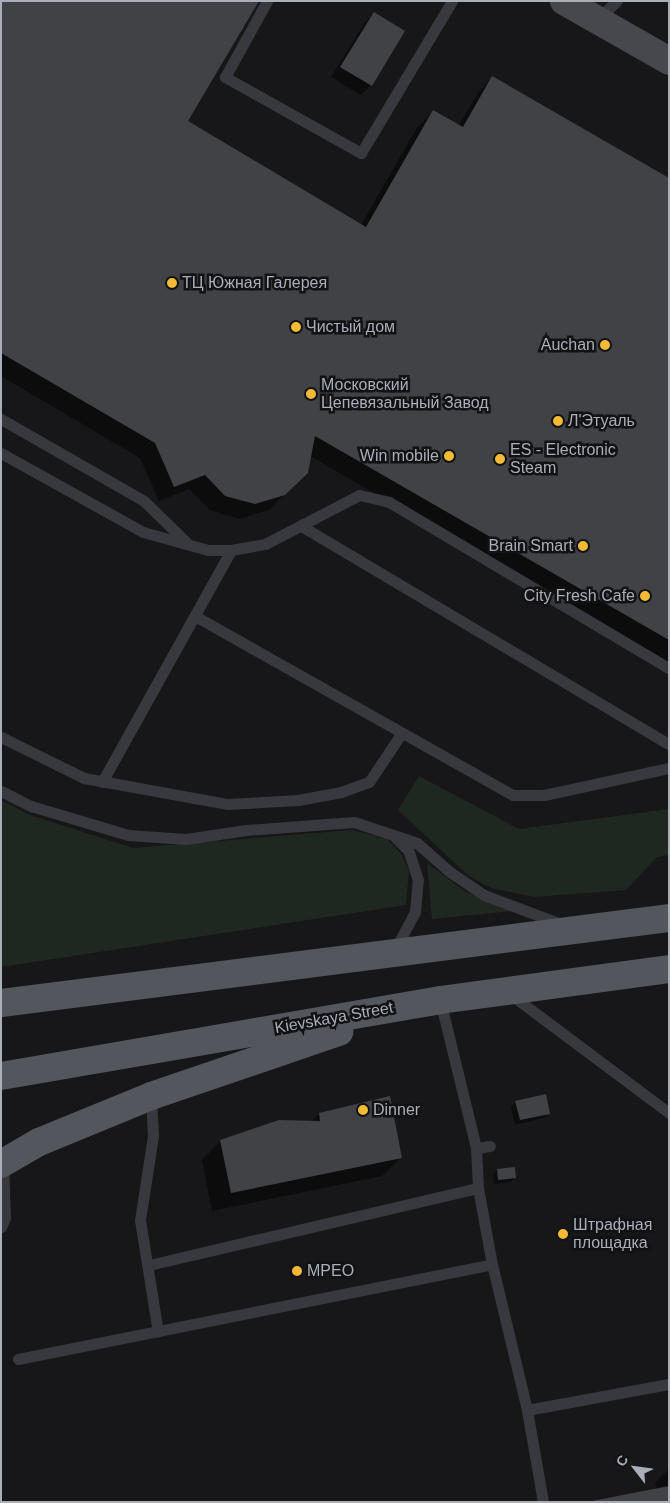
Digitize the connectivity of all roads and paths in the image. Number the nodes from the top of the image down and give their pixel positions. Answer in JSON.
{"nodes":[{"id":1,"x":267,"y":1,"type":"edge"},
{"id":2,"x":452,"y":1,"type":"edge"},
{"id":3,"x":564,"y":1,"type":"edge"},
{"id":4,"x":617,"y":1,"type":"edge"},
{"id":5,"x":596,"y":20,"type":"junction"},
{"id":6,"x":669,"y":62,"type":"edge"},
{"id":7,"x":1,"y":419,"type":"edge"},
{"id":8,"x":1,"y":453,"type":"edge"},
{"id":9,"x":303,"y":527,"type":"junction"},
{"id":10,"x":188,"y":544,"type":"junction"},
{"id":11,"x":231,"y":550,"type":"junction"},
{"id":12,"x":195,"y":616,"type":"junction"},
{"id":13,"x":669,"y":668,"type":"edge"},
{"id":14,"x":401,"y":734,"type":"junction"},
{"id":15,"x":1,"y":737,"type":"edge"},
{"id":16,"x":669,"y":744,"type":"edge"},
{"id":17,"x":669,"y":768,"type":"edge"},
{"id":18,"x":102,"y":782,"type":"junction"},
{"id":19,"x":1,"y":791,"type":"edge"},
{"id":20,"x":390,"y":832,"type":"junction"},
{"id":21,"x":669,"y":918,"type":"edge"},
{"id":22,"x":578,"y":930,"type":"junction"},
{"id":23,"x":393,"y":952,"type":"junction"},
{"id":24,"x":669,"y":969,"type":"edge"},
{"id":25,"x":507,"y":991,"type":"junction"},
{"id":26,"x":440,"y":1000,"type":"junction"},
{"id":27,"x":1,"y":1003,"type":"edge"},
{"id":28,"x":1,"y":1076,"type":"edge"},
{"id":29,"x":151,"y":1096,"type":"junction"},
{"id":30,"x":669,"y":1113,"type":"edge"},
{"id":31,"x":490,"y":1146,"type":"dead end"},
{"id":32,"x":476,"y":1148,"type":"junction"},
{"id":33,"x":2,"y":1163,"type":"edge"},
{"id":34,"x":478,"y":1188,"type":"junction"},
{"id":35,"x":1,"y":1227,"type":"edge"},
{"id":36,"x":492,"y":1264,"type":"junction"},
{"id":37,"x":149,"y":1265,"type":"junction"},
{"id":38,"x":158,"y":1332,"type":"junction"},
{"id":39,"x":18,"y":1359,"type":"dead end"},
{"id":40,"x":669,"y":1384,"type":"edge"},
{"id":41,"x":527,"y":1410,"type":"junction"},
{"id":42,"x":543,"y":1502,"type":"edge"}],
"edges":[{"from":1,"to":2,"type":"lane"},
{"from":3,"to":5,"type":"main road"},
{"from":4,"to":5,"type":"lane"},
{"from":5,"to":6,"type":"main road"},
{"from":7,"to":10,"type":"lane"},
{"from":8,"to":10,"type":"lane"},
{"from":9,"to":11,"type":"lane"},
{"from":9,"to":13,"type":"lane"},
{"from":9,"to":16,"type":"lane"},
{"from":10,"to":11,"type":"lane"},
{"from":11,"to":12,"type":"lane"},
{"from":12,"to":14,"type":"lane"},
{"from":12,"to":18,"type":"lane"},
{"from":14,"to":17,"type":"lane"},
{"from":14,"to":18,"type":"lane"},
{"from":15,"to":18,"type":"lane"},
{"from":19,"to":20,"type":"lane"},
{"from":20,"to":22,"type":"lane"},
{"from":20,"to":23,"type":"lane"},
{"from":21,"to":22,"type":"main road"},
{"from":22,"to":23,"type":"main road"},
{"from":23,"to":27,"type":"main road"},
{"from":24,"to":25,"type":"main road","name":"Kievskaya Street"},
{"from":25,"to":26,"type":"main road","name":"Kievskaya Street"},
{"from":25,"to":30,"type":"lane"},
{"from":26,"to":28,"type":"main road","name":"Kievskaya Street"},
{"from":26,"to":29,"type":"main road"},
{"from":26,"to":32,"type":"lane"},
{"from":29,"to":33,"type":"main road"},
{"from":29,"to":37,"type":"lane"},
{"from":31,"to":32,"type":"lane"},
{"from":32,"to":34,"type":"lane"},
{"from":33,"to":35,"type":"lane"},
{"from":34,"to":36,"type":"lane"},
{"from":34,"to":37,"type":"lane"},
{"from":36,"to":38,"type":"lane"},
{"from":36,"to":41,"type":"lane"},
{"from":37,"to":38,"type":"lane"},
{"from":38,"to":39,"type":"lane"},
{"from":40,"to":41,"type":"lane"},
{"from":41,"to":42,"type":"lane"}]}
